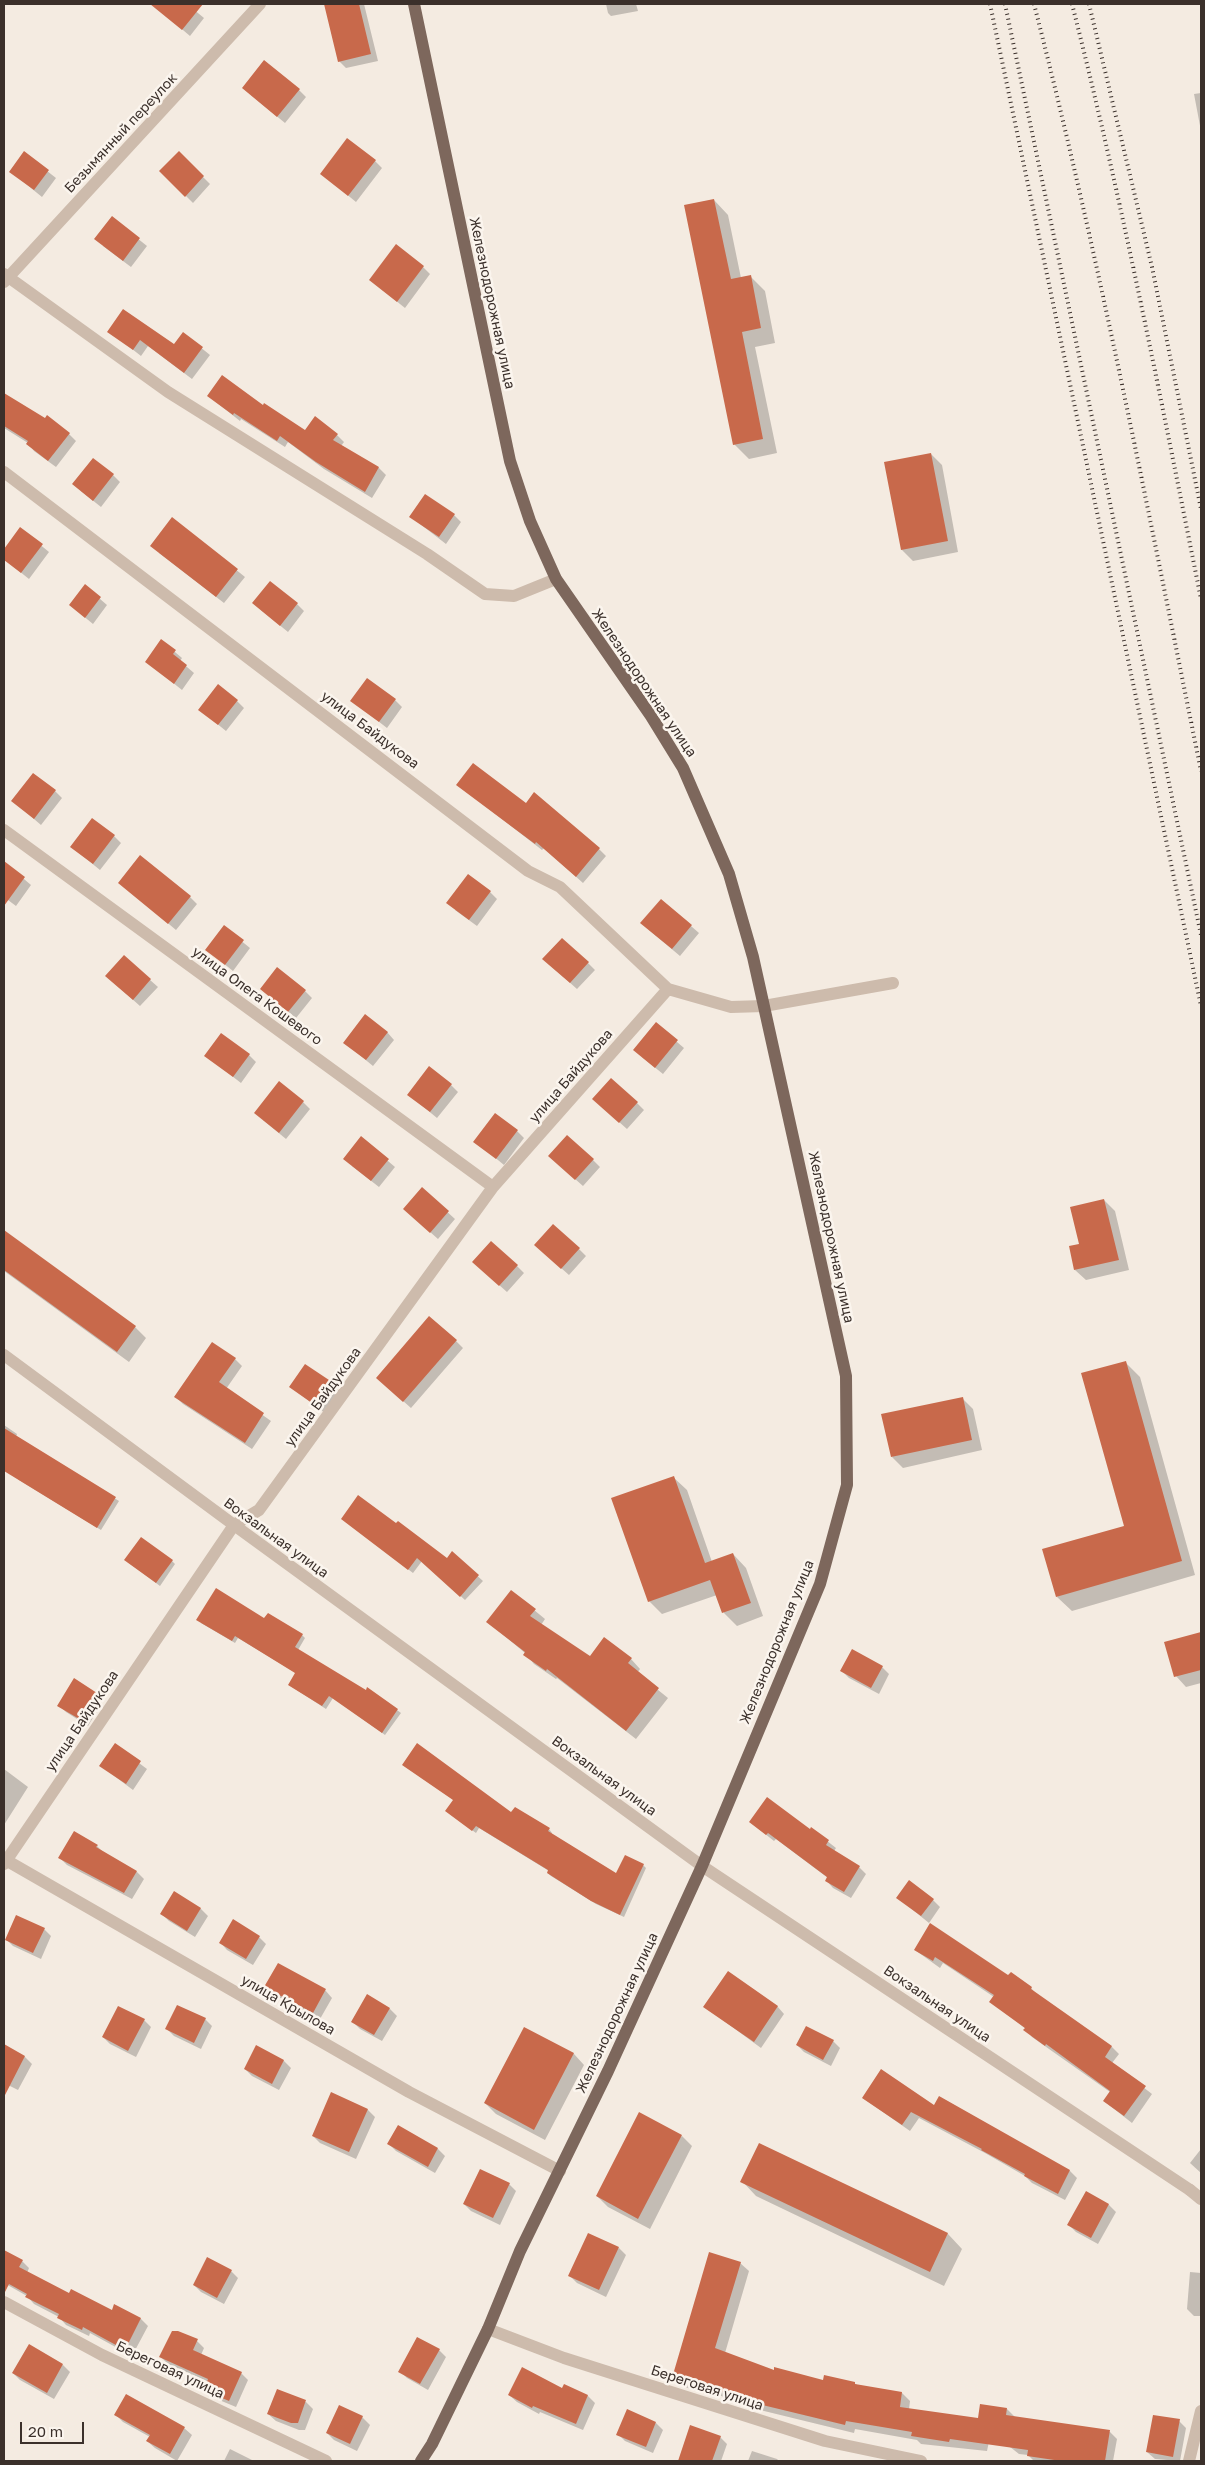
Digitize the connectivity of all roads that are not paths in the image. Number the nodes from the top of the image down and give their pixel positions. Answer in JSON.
{"nodes":[{"id":1,"x":258,"y":4,"type":"edge"},
{"id":2,"x":414,"y":4,"type":"edge"},
{"id":3,"x":5,"y":278,"type":"edge"},
{"id":4,"x":4,"y":472,"type":"edge"},
{"id":5,"x":556,"y":579,"type":"junction"},
{"id":6,"x":4,"y":830,"type":"edge"},
{"id":7,"x":893,"y":983,"type":"dead end"},
{"id":8,"x":668,"y":989,"type":"junction"},
{"id":9,"x":764,"y":1006,"type":"junction"},
{"id":10,"x":494,"y":1187,"type":"junction"},
{"id":11,"x":4,"y":1355,"type":"edge"},
{"id":12,"x":234,"y":1525,"type":"junction"},
{"id":13,"x":4,"y":1861,"type":"edge"},
{"id":14,"x":702,"y":1866,"type":"junction"},
{"id":15,"x":560,"y":2171,"type":"junction"},
{"id":16,"x":1201,"y":2199,"type":"edge"},
{"id":17,"x":4,"y":2302,"type":"edge"},
{"id":18,"x":488,"y":2329,"type":"junction"},
{"id":19,"x":1201,"y":2412,"type":"edge"},
{"id":20,"x":326,"y":2461,"type":"edge"},
{"id":21,"x":422,"y":2461,"type":"edge"},
{"id":22,"x":921,"y":2461,"type":"edge"},
{"id":23,"x":1189,"y":2461,"type":"edge"}],
"edges":[{"from":1,"to":3,"type":"street","name":"Безымянный переулок"},
{"from":2,"to":5,"type":"main road","name":"Железнодорожная улица"},
{"from":3,"to":5,"type":"street"},
{"from":4,"to":8,"type":"street","name":"улица Байдукова"},
{"from":5,"to":9,"type":"main road","name":"Железнодорожная улица"},
{"from":6,"to":10,"type":"street","name":"улица Олега Кошевого"},
{"from":7,"to":9,"type":"street"},
{"from":8,"to":9,"type":"street"},
{"from":8,"to":10,"type":"street","name":"улица Байдукова"},
{"from":9,"to":14,"type":"main road","name":"Железнодорожная улица"},
{"from":10,"to":12,"type":"street","name":"улица Байдукова"},
{"from":11,"to":12,"type":"street","name":"Вокзальная улица"},
{"from":12,"to":13,"type":"street","name":"улица Байдукова"},
{"from":12,"to":14,"type":"street","name":"Вокзальная улица"},
{"from":13,"to":15,"type":"street","name":"улица Крылова"},
{"from":14,"to":15,"type":"main road","name":"Железнодорожная улица"},
{"from":14,"to":16,"type":"street","name":"Вокзальная улица"},
{"from":15,"to":18,"type":"main road","name":"Железнодорожная улица"},
{"from":17,"to":20,"type":"street","name":"Береговая улица"},
{"from":18,"to":21,"type":"main road","name":"Железнодорожная улица"},
{"from":18,"to":22,"type":"street","name":"Береговая улица"},
{"from":19,"to":23,"type":"street"}]}
